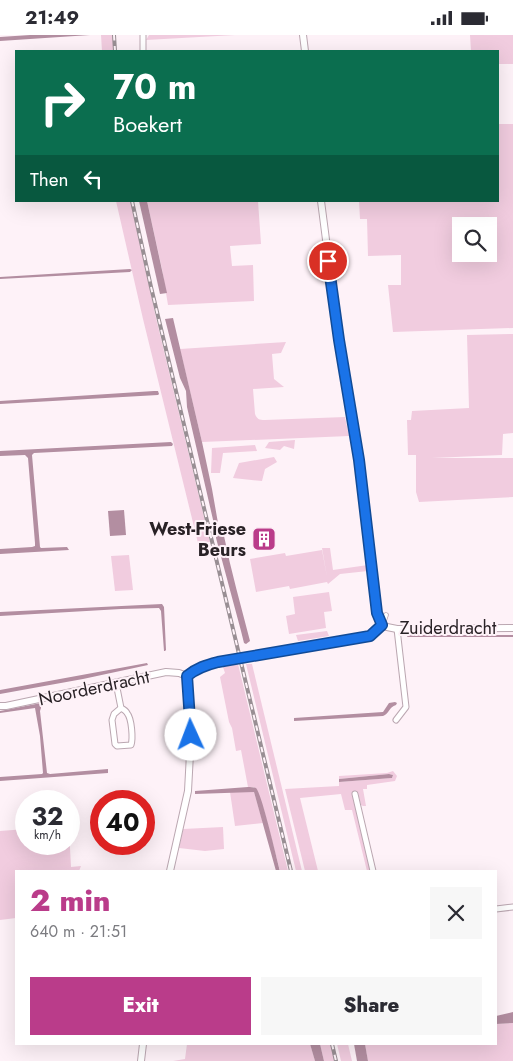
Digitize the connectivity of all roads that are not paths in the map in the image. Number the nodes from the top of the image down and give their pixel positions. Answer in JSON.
{"nodes":[{"id":1,"x":143,"y":35,"type":"edge"},
{"id":2,"x":303,"y":35,"type":"edge"},
{"id":3,"x":143,"y":50,"type":"edge"},
{"id":4,"x":304,"y":50,"type":"edge"},
{"id":5,"x":321,"y":202,"type":"edge"},
{"id":6,"x":386,"y":615,"type":"dead end"},
{"id":7,"x":382,"y":625,"type":"junction"},
{"id":8,"x":513,"y":628,"type":"edge"},
{"id":9,"x":397,"y":629,"type":"junction"},
{"id":10,"x":187,"y":676,"type":"junction"},
{"id":11,"x":116,"y":683,"type":"junction"},
{"id":12,"x":0,"y":706,"type":"edge"},
{"id":13,"x":121,"y":708,"type":"junction"},
{"id":14,"x":396,"y":720,"type":"dead end"},
{"id":15,"x":355,"y":794,"type":"dead end"},
{"id":16,"x":170,"y":870,"type":"edge"},
{"id":17,"x":373,"y":870,"type":"edge"},
{"id":18,"x":513,"y":907,"type":"edge"},
{"id":19,"x":497,"y":909,"type":"edge"},
{"id":20,"x":143,"y":1045,"type":"edge"},
{"id":21,"x":141,"y":1061,"type":"edge"}],
"edges":[{"from":1,"to":3,"type":"street"},
{"from":2,"to":4,"type":"street"},
{"from":5,"to":7,"type":"street"},
{"from":6,"to":7,"type":"street"},
{"from":7,"to":9,"type":"street","name":"Zuiderdracht"},
{"from":7,"to":10,"type":"street"},
{"from":8,"to":9,"type":"street","name":"Zuiderdracht"},
{"from":9,"to":14,"type":"street"},
{"from":10,"to":11,"type":"street","name":"Noorderdracht"},
{"from":10,"to":16,"type":"street"},
{"from":11,"to":12,"type":"street","name":"Noorderdracht"},
{"from":11,"to":13,"type":"street"},
{"from":13,"to":13,"type":"street"},
{"from":15,"to":17,"type":"street"},
{"from":18,"to":19,"type":"street"},
{"from":20,"to":21,"type":"street"}]}
